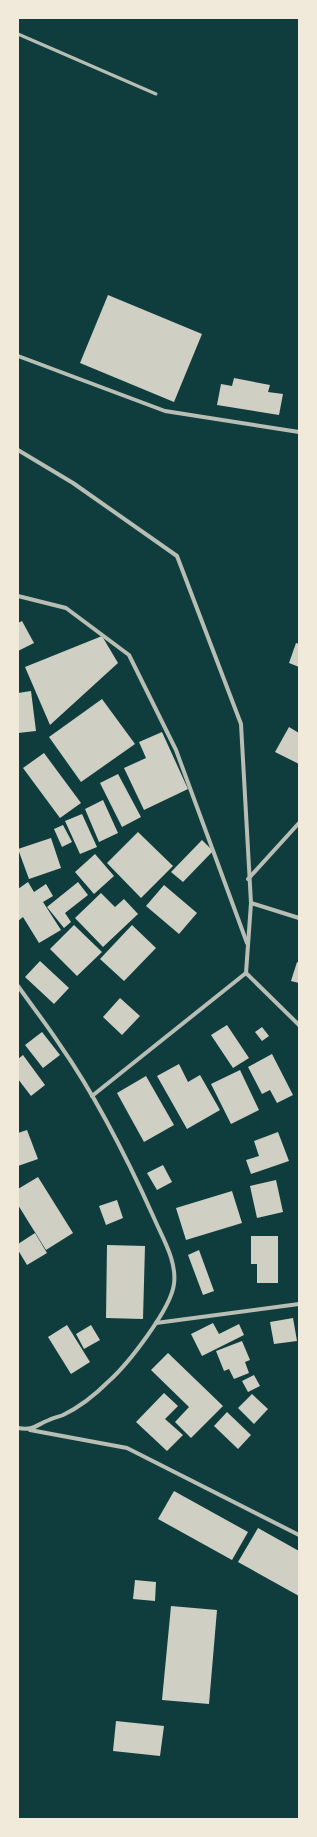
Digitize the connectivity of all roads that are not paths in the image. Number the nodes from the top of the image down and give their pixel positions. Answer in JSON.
{"nodes":[{"id":1,"x":18,"y":34,"type":"edge"},
{"id":2,"x":156,"y":94,"type":"dead end"},
{"id":3,"x":18,"y":356,"type":"edge"},
{"id":4,"x":299,"y":432,"type":"edge"},
{"id":5,"x":18,"y":450,"type":"edge"},
{"id":6,"x":18,"y":596,"type":"edge"},
{"id":7,"x":299,"y":823,"type":"edge"},
{"id":8,"x":248,"y":879,"type":"junction"},
{"id":9,"x":251,"y":903,"type":"junction"},
{"id":10,"x":299,"y":918,"type":"edge"},
{"id":11,"x":248,"y":946,"type":"junction"},
{"id":12,"x":246,"y":973,"type":"junction"},
{"id":13,"x":18,"y":986,"type":"edge"},
{"id":14,"x":299,"y":1025,"type":"edge"},
{"id":15,"x":92,"y":1096,"type":"junction"},
{"id":16,"x":299,"y":1304,"type":"edge"},
{"id":17,"x":156,"y":1323,"type":"junction"},
{"id":18,"x":18,"y":1428,"type":"edge"},
{"id":19,"x":29,"y":1430,"type":"junction"},
{"id":20,"x":299,"y":1535,"type":"edge"}],
"edges":[{"from":1,"to":2,"type":"lane"},
{"from":3,"to":4,"type":"street"},
{"from":5,"to":8,"type":"street"},
{"from":6,"to":11,"type":"street"},
{"from":7,"to":8,"type":"street"},
{"from":8,"to":9,"type":"street"},
{"from":9,"to":10,"type":"street"},
{"from":9,"to":11,"type":"street"},
{"from":11,"to":12,"type":"street"},
{"from":12,"to":14,"type":"street"},
{"from":12,"to":15,"type":"street"},
{"from":13,"to":15,"type":"street"},
{"from":15,"to":17,"type":"street"},
{"from":16,"to":17,"type":"street"},
{"from":17,"to":19,"type":"street"},
{"from":18,"to":19,"type":"street"},
{"from":19,"to":20,"type":"street"}]}
